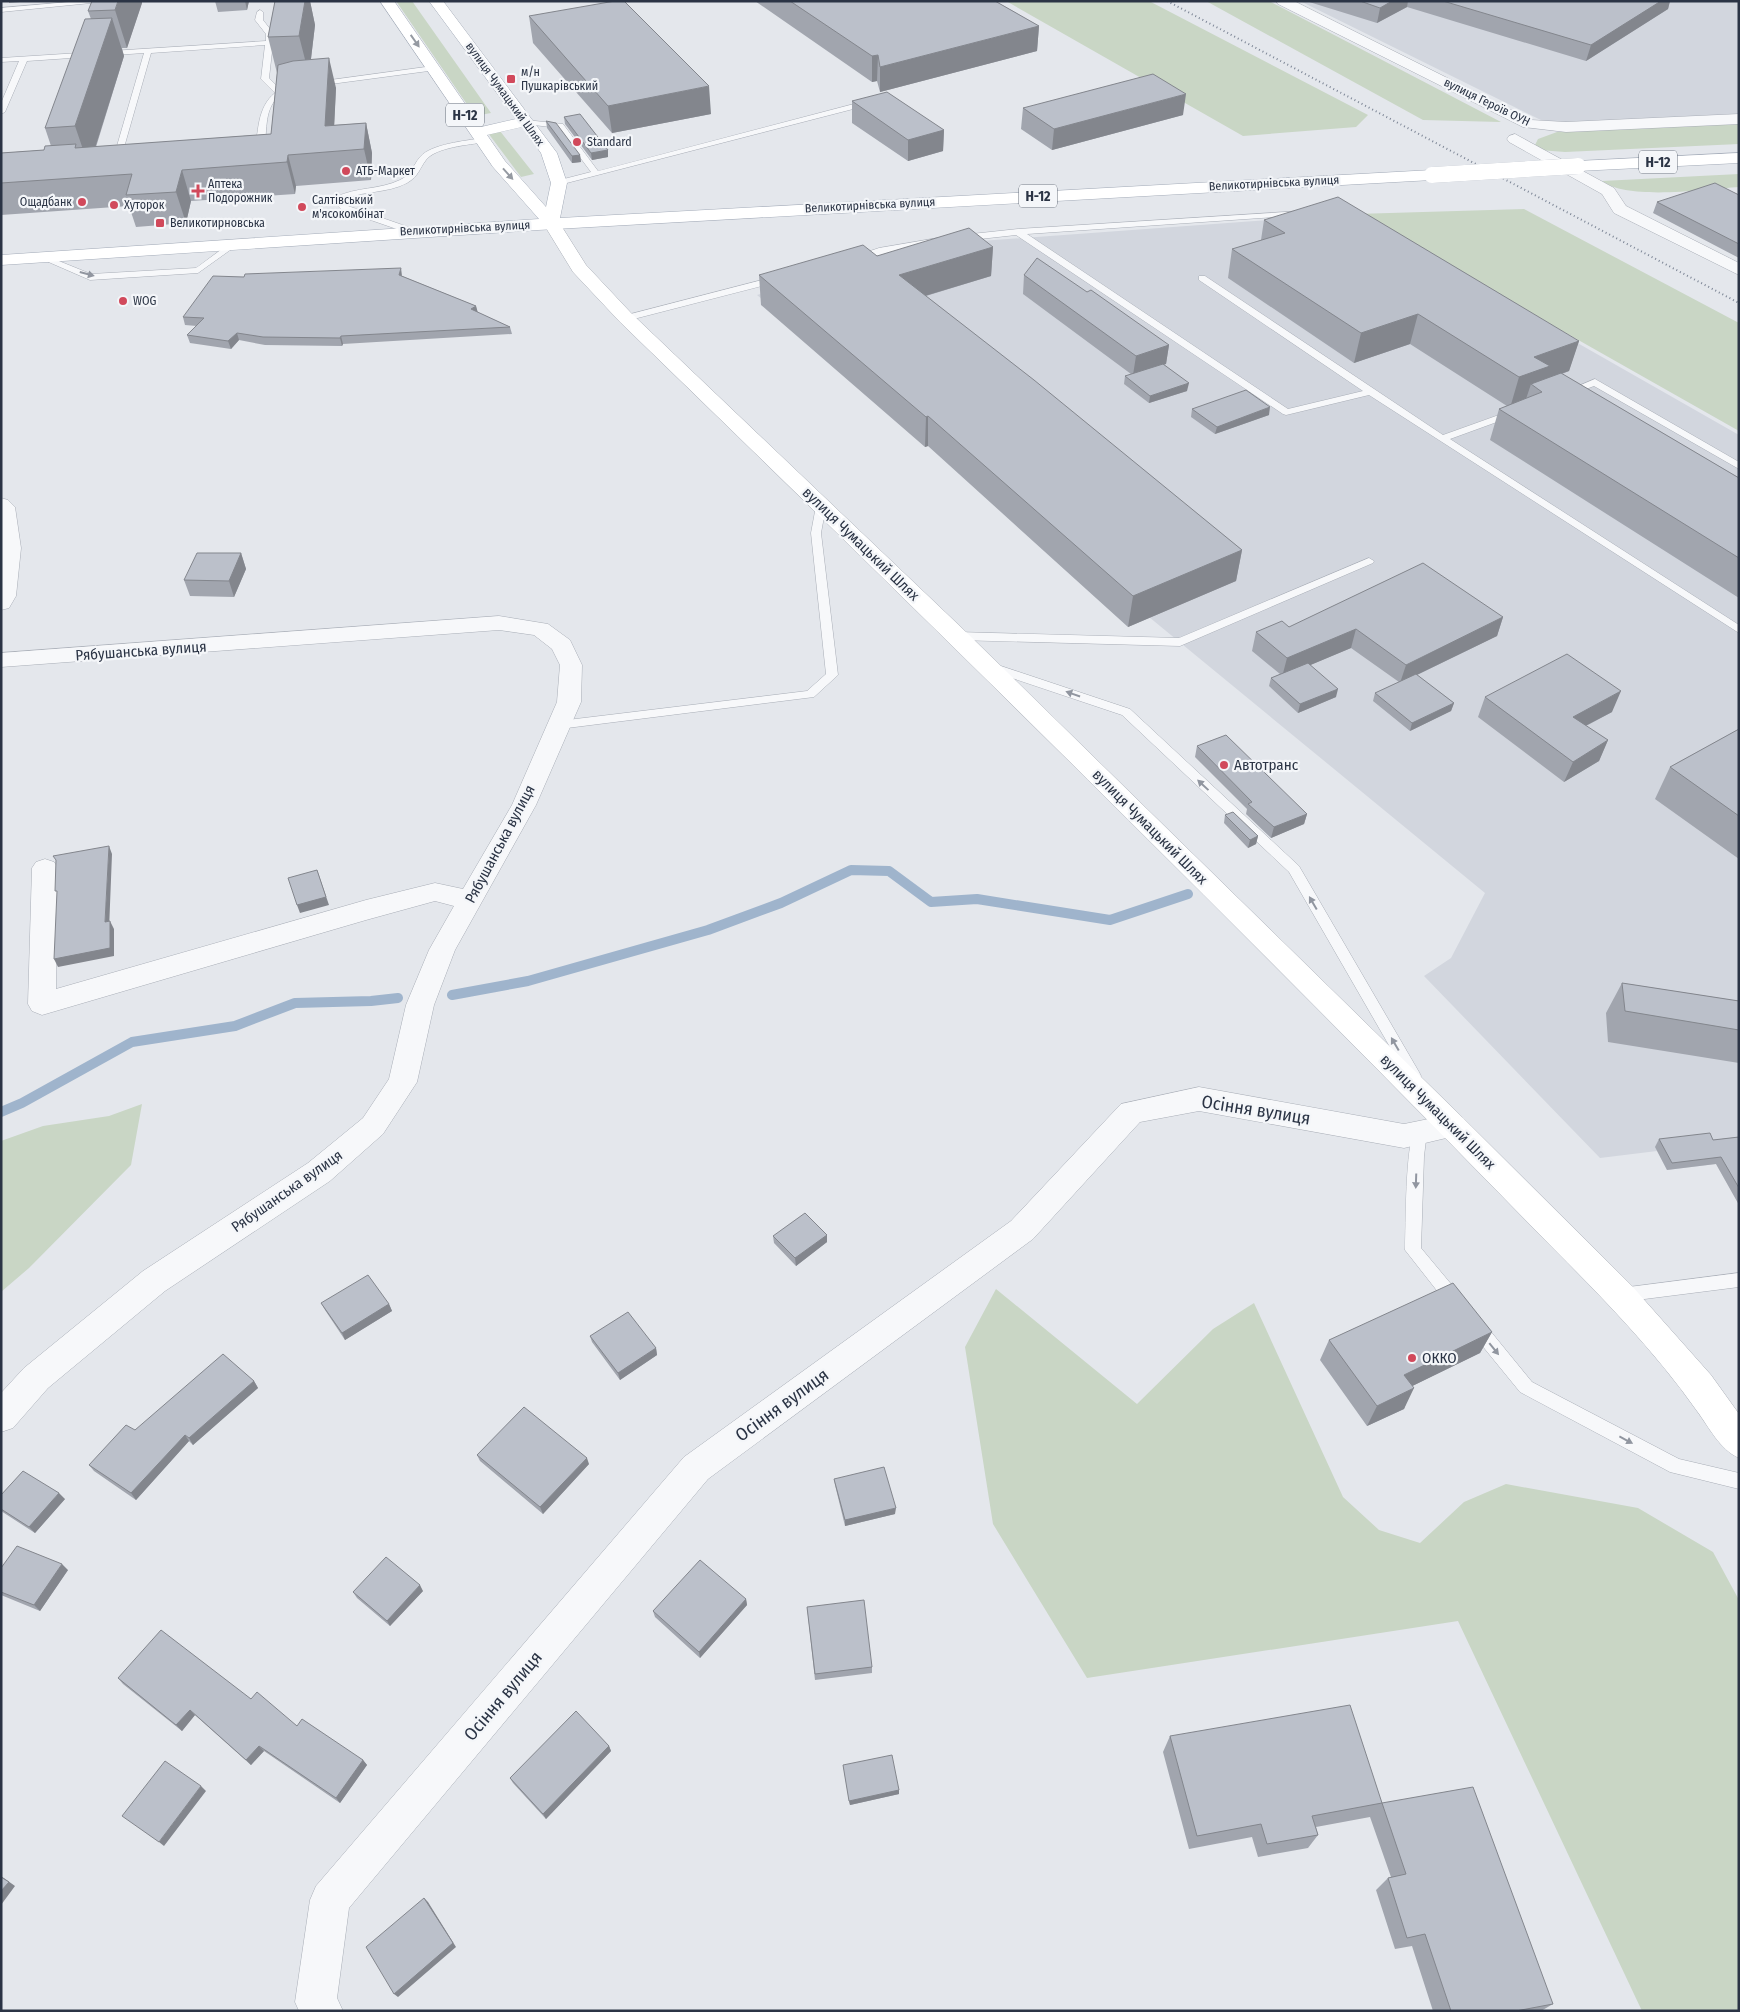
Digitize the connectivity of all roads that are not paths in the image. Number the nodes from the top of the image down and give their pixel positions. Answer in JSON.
{"nodes":[{"id":1,"x":108,"y":1,"type":"edge"},
{"id":2,"x":387,"y":1,"type":"edge"},
{"id":3,"x":436,"y":1,"type":"edge"},
{"id":4,"x":1282,"y":1,"type":"edge"},
{"id":5,"x":48,"y":3,"type":"edge"},
{"id":6,"x":1,"y":10,"type":"edge"},
{"id":7,"x":260,"y":12,"type":"dead end"},
{"id":8,"x":269,"y":43,"type":"junction"},
{"id":9,"x":148,"y":51,"type":"junction"},
{"id":10,"x":24,"y":58,"type":"junction"},
{"id":11,"x":1,"y":60,"type":"edge"},
{"id":12,"x":433,"y":68,"type":"junction"},
{"id":13,"x":279,"y":92,"type":"junction"},
{"id":14,"x":854,"y":106,"type":"dead end"},
{"id":15,"x":1,"y":112,"type":"edge"},
{"id":16,"x":1739,"y":119,"type":"edge"},
{"id":17,"x":526,"y":122,"type":"junction"},
{"id":18,"x":1544,"y":127,"type":"junction"},
{"id":19,"x":479,"y":136,"type":"junction"},
{"id":20,"x":1739,"y":158,"type":"edge"},
{"id":21,"x":249,"y":160,"type":"edge"},
{"id":22,"x":124,"y":168,"type":"edge"},
{"id":23,"x":105,"y":169,"type":"edge"},
{"id":24,"x":114,"y":169,"type":"junction"},
{"id":25,"x":596,"y":174,"type":"junction"},
{"id":26,"x":559,"y":183,"type":"junction"},
{"id":27,"x":1309,"y":212,"type":"edge"},
{"id":28,"x":551,"y":223,"type":"junction"},
{"id":29,"x":411,"y":232,"type":"junction"},
{"id":30,"x":1018,"y":232,"type":"junction"},
{"id":31,"x":236,"y":243,"type":"junction"},
{"id":32,"x":41,"y":257,"type":"junction"},
{"id":33,"x":851,"y":259,"type":"edge"},
{"id":34,"x":1,"y":260,"type":"edge"},
{"id":35,"x":1739,"y":270,"type":"edge"},
{"id":36,"x":784,"y":277,"type":"edge"},
{"id":37,"x":1202,"y":278,"type":"dead end"},
{"id":38,"x":626,"y":318,"type":"junction"},
{"id":39,"x":1370,"y":392,"type":"junction"},
{"id":40,"x":1560,"y":396,"type":"edge"},
{"id":41,"x":1524,"y":409,"type":"edge"},
{"id":42,"x":1443,"y":438,"type":"junction"},
{"id":43,"x":1739,"y":466,"type":"edge"},
{"id":44,"x":1,"y":504,"type":"edge"},
{"id":45,"x":822,"y":506,"type":"junction"},
{"id":46,"x":1369,"y":561,"type":"dead end"},
{"id":47,"x":1,"y":603,"type":"edge"},
{"id":48,"x":1739,"y":630,"type":"edge"},
{"id":49,"x":957,"y":636,"type":"junction"},
{"id":50,"x":1,"y":660,"type":"edge"},
{"id":51,"x":986,"y":665,"type":"junction"},
{"id":52,"x":559,"y":725,"type":"junction"},
{"id":53,"x":45,"y":868,"type":"dead end"},
{"id":54,"x":470,"y":900,"type":"junction"},
{"id":55,"x":1428,"y":1101,"type":"junction"},
{"id":56,"x":1453,"y":1126,"type":"junction"},
{"id":57,"x":1420,"y":1132,"type":"junction"},
{"id":58,"x":1739,"y":1280,"type":"edge"},
{"id":59,"x":1620,"y":1295,"type":"junction"},
{"id":60,"x":1,"y":1417,"type":"edge"},
{"id":61,"x":1739,"y":1442,"type":"edge"},
{"id":62,"x":1739,"y":1481,"type":"edge"},
{"id":63,"x":322,"y":2011,"type":"edge"}],
"edges":[{"from":1,"to":5,"type":"lane"},
{"from":2,"to":12,"type":"main road","name":"вулиця Чумацький Шлях","number":"Н-12","one_way":true},
{"from":3,"to":17,"type":"main road","name":"вулиця Чумацький Шлях"},
{"from":4,"to":18,"type":"street","name":"вулиця Героїв ОУН"},
{"from":5,"to":6,"type":"lane"},
{"from":7,"to":8,"type":"lane"},
{"from":8,"to":9,"type":"lane"},
{"from":8,"to":13,"type":"lane"},
{"from":9,"to":10,"type":"lane"},
{"from":9,"to":24,"type":"lane"},
{"from":10,"to":11,"type":"lane"},
{"from":10,"to":15,"type":"lane"},
{"from":12,"to":13,"type":"lane"},
{"from":12,"to":19,"type":"main road","name":"вулиця Чумацький Шлях","number":"Н-12"},
{"from":13,"to":21,"type":"lane"},
{"from":14,"to":25,"type":"lane"},
{"from":16,"to":18,"type":"street","name":"вулиця Героїв ОУН"},
{"from":17,"to":19,"type":"main road"},
{"from":17,"to":25,"type":"lane"},
{"from":17,"to":26,"type":"main road","name":"вулиця Чумацький Шлях"},
{"from":18,"to":35,"type":"street"},
{"from":19,"to":28,"type":"main road","name":"вулиця Чумацький Шлях","number":"Н-12","one_way":true},
{"from":19,"to":29,"type":"lane"},
{"from":20,"to":28,"type":"main road","name":"Великотирнівська вулиця","number":"Н-12","bridge":true},
{"from":22,"to":24,"type":"lane"},
{"from":23,"to":24,"type":"lane"},
{"from":25,"to":26,"type":"lane"},
{"from":26,"to":28,"type":"main road","name":"вулиця Чумацький Шлях"},
{"from":27,"to":30,"type":"lane"},
{"from":28,"to":29,"type":"main road","name":"Великотирнівська вулиця"},
{"from":28,"to":38,"type":"main road","name":"вулиця Чумацький Шлях"},
{"from":29,"to":31,"type":"main road","name":"Великотирнівська вулиця"},
{"from":30,"to":33,"type":"lane"},
{"from":30,"to":39,"type":"lane"},
{"from":31,"to":32,"type":"main road","name":"Великотирнівська вулиця"},
{"from":32,"to":31,"type":"lane","one_way":true},
{"from":32,"to":34,"type":"main road","name":"Великотирнівська вулиця"},
{"from":36,"to":38,"type":"lane"},
{"from":37,"to":39,"type":"lane"},
{"from":38,"to":45,"type":"main road","name":"вулиця Чумацький Шлях"},
{"from":39,"to":42,"type":"lane"},
{"from":40,"to":43,"type":"lane"},
{"from":41,"to":42,"type":"lane"},
{"from":42,"to":48,"type":"lane"},
{"from":44,"to":47,"type":"street"},
{"from":45,"to":49,"type":"main road","name":"вулиця Чумацький Шлях"},
{"from":45,"to":52,"type":"lane"},
{"from":46,"to":49,"type":"lane"},
{"from":49,"to":51,"type":"main road","name":"вулиця Чумацький Шлях"},
{"from":50,"to":52,"type":"street","name":"Рябушанська вулиця"},
{"from":51,"to":55,"type":"main road","name":"вулиця Чумацький Шлях"},
{"from":55,"to":51,"type":"lane","one_way":true},
{"from":52,"to":54,"type":"street","name":"Рябушанська вулиця"},
{"from":53,"to":54,"type":"street"},
{"from":54,"to":60,"type":"street","name":"Рябушанська вулиця"},
{"from":55,"to":56,"type":"main road","name":"вулиця Чумацький Шлях"},
{"from":56,"to":57,"type":"street","name":"Осіння вулиця"},
{"from":56,"to":59,"type":"main road","name":"вулиця Чумацький Шлях"},
{"from":57,"to":62,"type":"lane","one_way":true},
{"from":57,"to":63,"type":"street","name":"Осіння вулиця"},
{"from":58,"to":59,"type":"lane"},
{"from":59,"to":61,"type":"main road","name":"вулиця Чумацький Шлях"}]}
